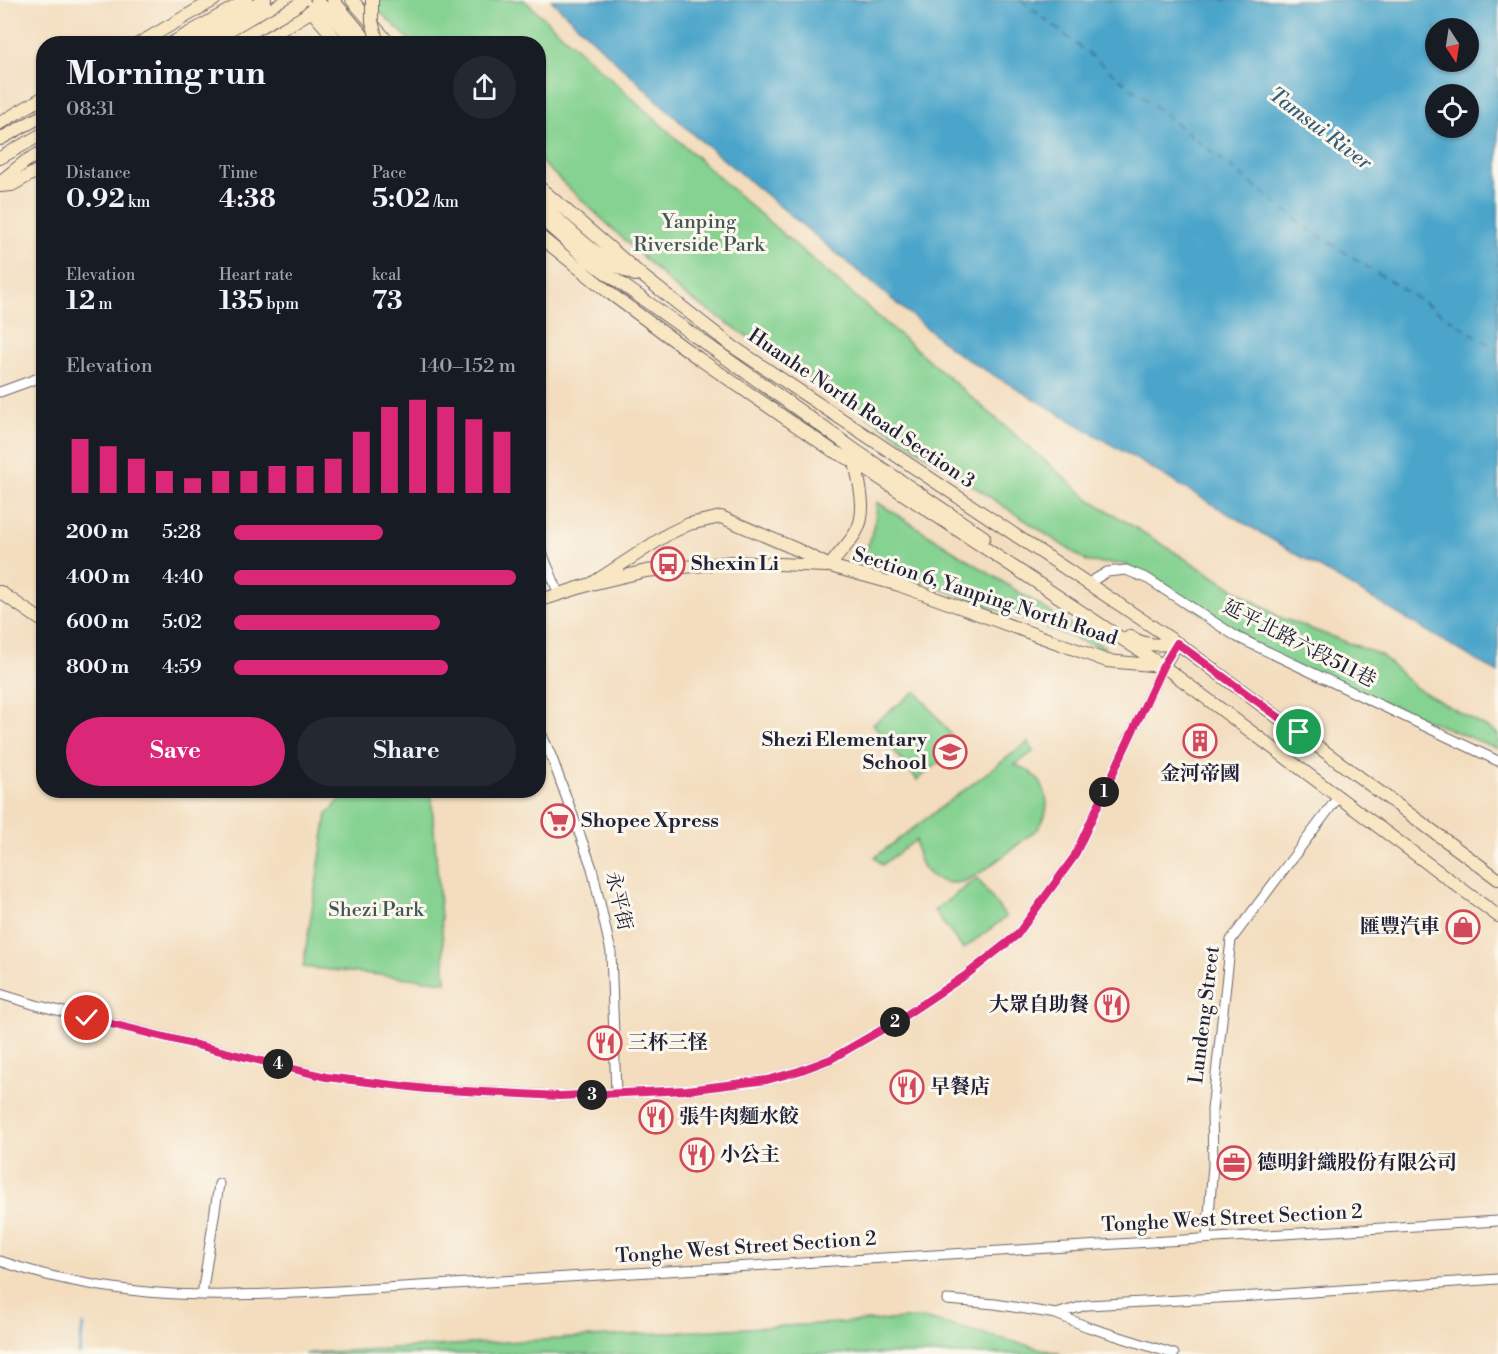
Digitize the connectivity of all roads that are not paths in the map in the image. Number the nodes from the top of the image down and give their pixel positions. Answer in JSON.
{"nodes":[{"id":1,"x":214,"y":0,"type":"edge"},
{"id":2,"x":247,"y":0,"type":"edge"},
{"id":3,"x":265,"y":0,"type":"edge"},
{"id":4,"x":274,"y":0,"type":"edge"},
{"id":5,"x":288,"y":0,"type":"edge"},
{"id":6,"x":333,"y":0,"type":"edge"},
{"id":7,"x":352,"y":0,"type":"edge"},
{"id":8,"x":372,"y":0,"type":"edge"},
{"id":9,"x":308,"y":2,"type":"edge"},
{"id":10,"x":152,"y":36,"type":"edge"},
{"id":11,"x":184,"y":36,"type":"edge"},
{"id":12,"x":203,"y":36,"type":"edge"},
{"id":13,"x":213,"y":36,"type":"edge"},
{"id":14,"x":224,"y":36,"type":"edge"},
{"id":15,"x":245,"y":36,"type":"edge"},
{"id":16,"x":267,"y":36,"type":"edge"},
{"id":17,"x":334,"y":36,"type":"edge"},
{"id":18,"x":348,"y":36,"type":"edge"},
{"id":19,"x":363,"y":36,"type":"edge"},
{"id":20,"x":376,"y":36,"type":"edge"},
{"id":21,"x":383,"y":36,"type":"edge"},
{"id":22,"x":36,"y":103,"type":"edge"},
{"id":23,"x":36,"y":119,"type":"edge"},
{"id":24,"x":0,"y":123,"type":"edge"},
{"id":25,"x":36,"y":127,"type":"edge"},
{"id":26,"x":36,"y":138,"type":"edge"},
{"id":27,"x":0,"y":139,"type":"edge"},
{"id":28,"x":0,"y":145,"type":"edge"},
{"id":29,"x":36,"y":152,"type":"edge"},
{"id":30,"x":36,"y":155,"type":"edge"},
{"id":31,"x":0,"y":158,"type":"edge"},
{"id":32,"x":36,"y":172,"type":"edge"},
{"id":33,"x":2,"y":179,"type":"edge"},
{"id":34,"x":546,"y":193,"type":"edge"},
{"id":35,"x":546,"y":208,"type":"edge"},
{"id":36,"x":546,"y":223,"type":"edge"},
{"id":37,"x":546,"y":241,"type":"edge"},
{"id":38,"x":645,"y":279,"type":"junction"},
{"id":39,"x":36,"y":379,"type":"edge"},
{"id":40,"x":0,"y":392,"type":"edge"},
{"id":41,"x":855,"y":462,"type":"junction"},
{"id":42,"x":546,"y":562,"type":"edge"},
{"id":43,"x":830,"y":566,"type":"junction"},
{"id":44,"x":591,"y":584,"type":"junction"},
{"id":45,"x":1087,"y":584,"type":"junction"},
{"id":46,"x":0,"y":592,"type":"edge"},
{"id":47,"x":559,"y":594,"type":"junction"},
{"id":48,"x":546,"y":598,"type":"edge"},
{"id":49,"x":36,"y":617,"type":"edge"},
{"id":50,"x":1177,"y":643,"type":"junction"},
{"id":51,"x":1163,"y":666,"type":"junction"},
{"id":52,"x":546,"y":744,"type":"edge"},
{"id":53,"x":1498,"y":761,"type":"edge"},
{"id":54,"x":1339,"y":796,"type":"junction"},
{"id":55,"x":1498,"y":879,"type":"edge"},
{"id":56,"x":1498,"y":916,"type":"edge"},
{"id":57,"x":0,"y":994,"type":"edge"},
{"id":58,"x":616,"y":1094,"type":"junction"},
{"id":59,"x":219,"y":1184,"type":"dead end"},
{"id":60,"x":1498,"y":1221,"type":"edge"},
{"id":61,"x":1207,"y":1238,"type":"junction"},
{"id":62,"x":0,"y":1261,"type":"edge"},
{"id":63,"x":1498,"y":1279,"type":"edge"},
{"id":64,"x":202,"y":1295,"type":"junction"},
{"id":65,"x":947,"y":1300,"type":"dead end"},
{"id":66,"x":1056,"y":1314,"type":"junction"},
{"id":67,"x":1174,"y":1354,"type":"edge"}],
"edges":[{"from":1,"to":10,"type":"main road"},
{"from":2,"to":11,"type":"main road"},
{"from":3,"to":12,"type":"main road"},
{"from":4,"to":13,"type":"main road"},
{"from":5,"to":14,"type":"main road"},
{"from":6,"to":19,"type":"main road"},
{"from":7,"to":21,"type":"main road"},
{"from":8,"to":20,"type":"main road","bridge":true},
{"from":9,"to":15,"type":"main road","bridge":true},
{"from":9,"to":16,"type":"main road"},
{"from":9,"to":17,"type":"main road"},
{"from":9,"to":18,"type":"main road"},
{"from":22,"to":24,"type":"main road"},
{"from":23,"to":27,"type":"main road"},
{"from":25,"to":28,"type":"main road"},
{"from":26,"to":31,"type":"main road"},
{"from":29,"to":33,"type":"main road"},
{"from":30,"to":33,"type":"main road"},
{"from":32,"to":33,"type":"main road"},
{"from":34,"to":38,"type":"main road","name":"Huanhe North Road Section 3"},
{"from":35,"to":38,"type":"main road"},
{"from":36,"to":50,"type":"main road"},
{"from":37,"to":41,"type":"main road"},
{"from":38,"to":45,"type":"main road","name":"Huanhe North Road Section 3"},
{"from":39,"to":40,"type":"street"},
{"from":41,"to":43,"type":"main road"},
{"from":41,"to":51,"type":"main road"},
{"from":42,"to":47,"type":"street"},
{"from":43,"to":44,"type":"main road","name":"Section 6, Yanping North Road"},
{"from":43,"to":44,"type":"main road","name":"Section 6, Yanping North Road"},
{"from":43,"to":51,"type":"main road","name":"Section 6, Yanping North Road"},
{"from":44,"to":47,"type":"main road","name":"Section 6, Yanping North Road"},
{"from":45,"to":50,"type":"main road","name":"Huanhe North Road Section 3"},
{"from":45,"to":53,"type":"street","name":"延平北路六段511巷"},
{"from":46,"to":49,"type":"main road"},
{"from":47,"to":48,"type":"main road","name":"Section 6, Yanping North Road"},
{"from":50,"to":51,"type":"main road"},
{"from":50,"to":55,"type":"main road","name":"Huanhe North Road Section 3"},
{"from":51,"to":54,"type":"main road"},
{"from":51,"to":58,"type":"street"},
{"from":52,"to":58,"type":"street","name":"永平街"},
{"from":54,"to":56,"type":"main road"},
{"from":54,"to":61,"type":"street","name":"Lundeng Street"},
{"from":57,"to":58,"type":"street"},
{"from":59,"to":64,"type":"street"},
{"from":60,"to":61,"type":"street","name":"Tonghe West Street Section 2"},
{"from":61,"to":64,"type":"street","name":"Tonghe West Street Section 2"},
{"from":62,"to":64,"type":"street","name":"Tonghe West Street Section 2"},
{"from":63,"to":66,"type":"street"},
{"from":65,"to":66,"type":"street"},
{"from":66,"to":67,"type":"street"}]}
